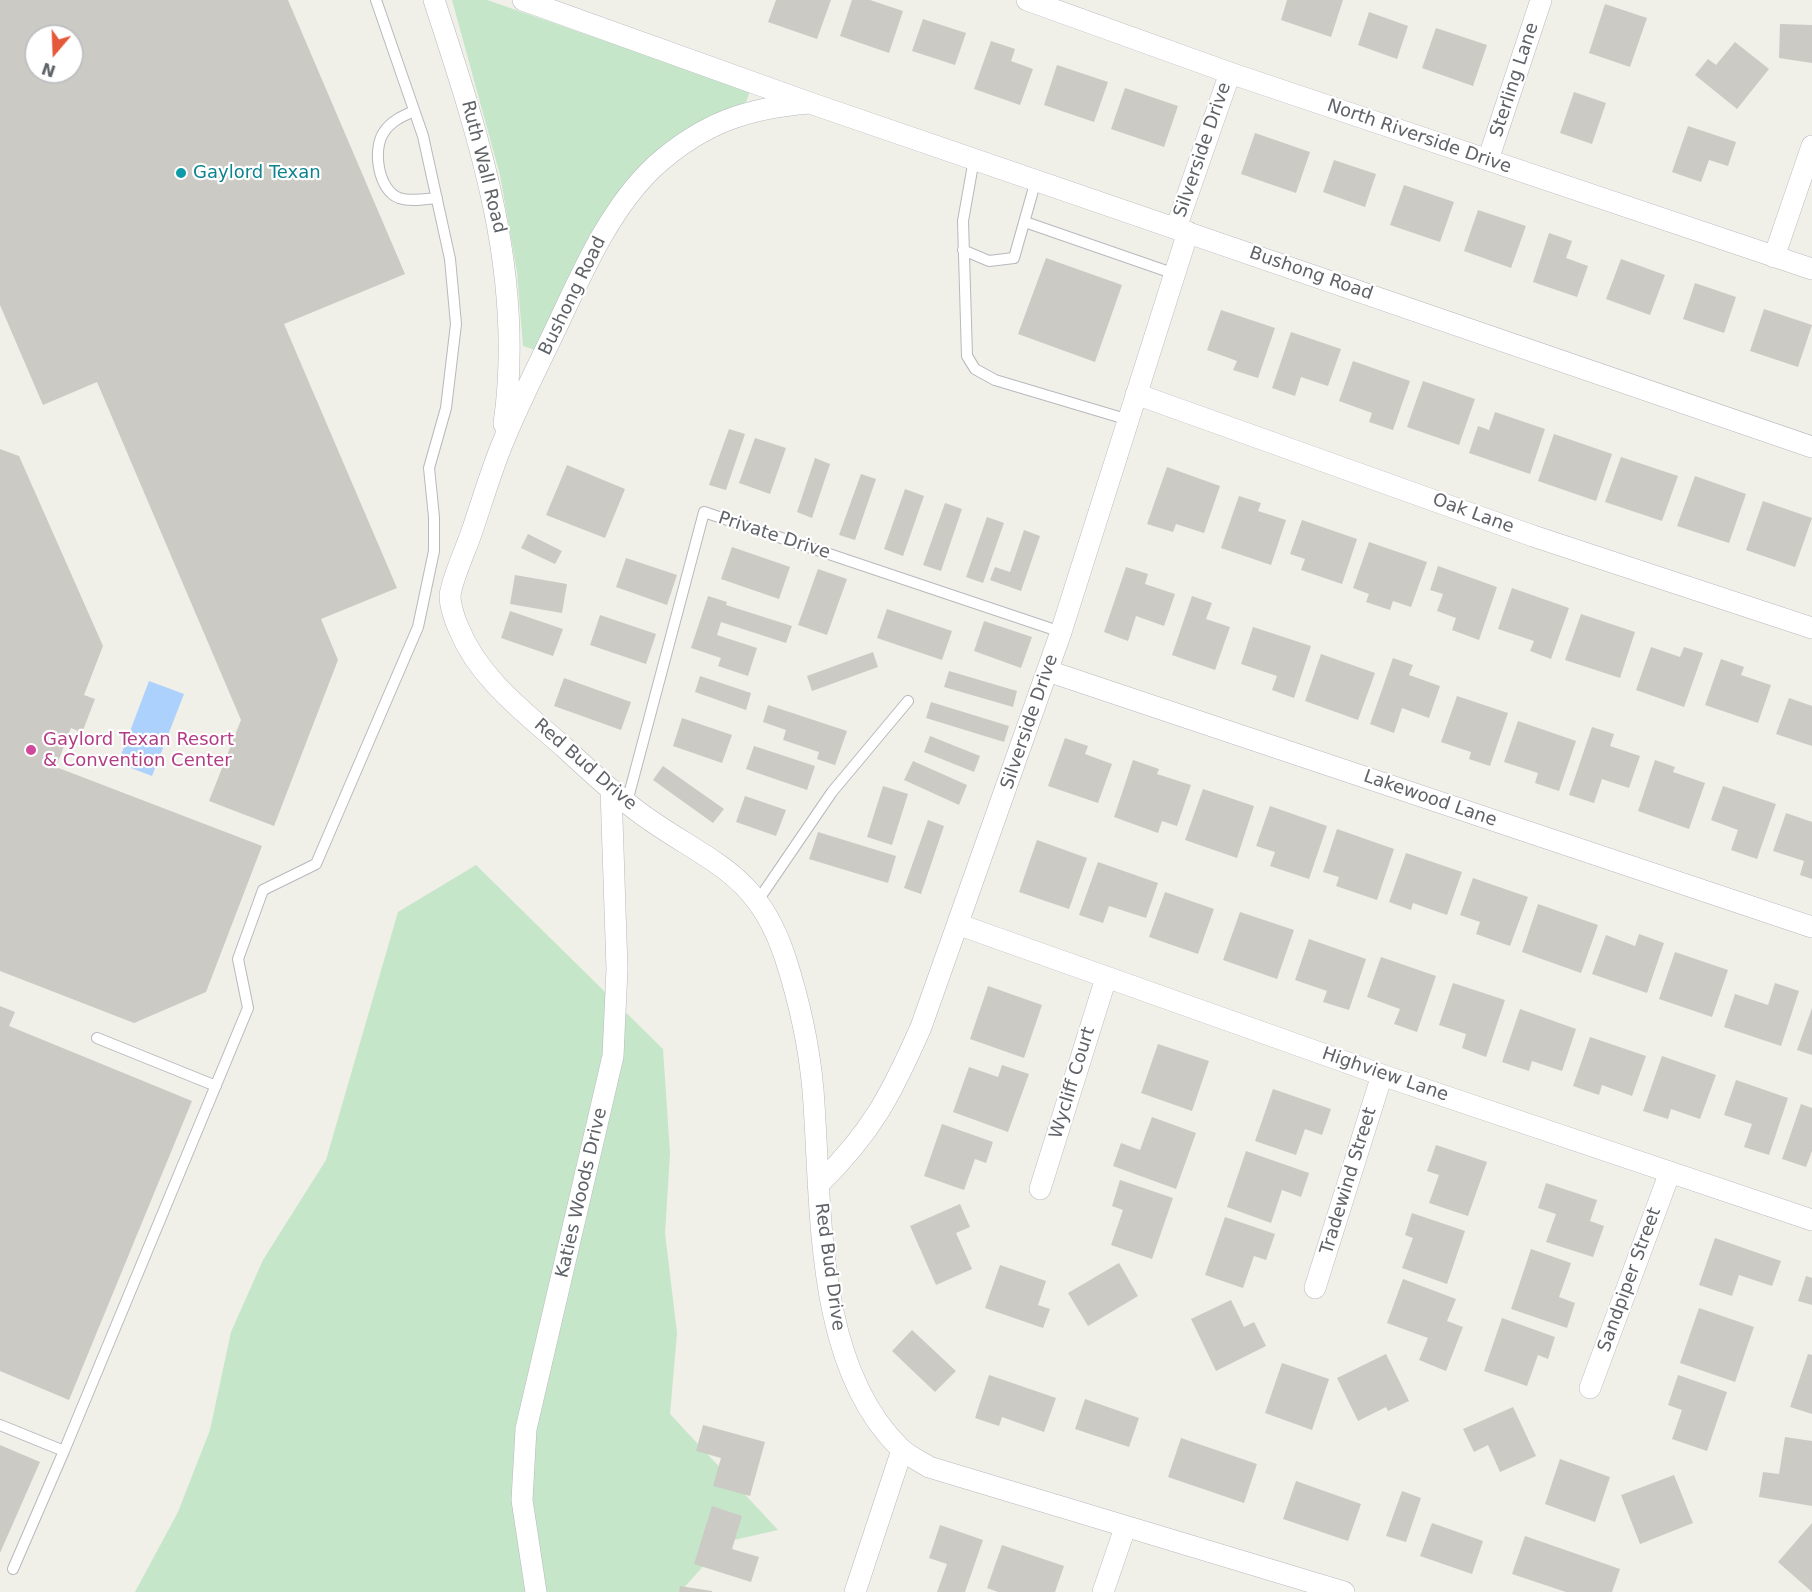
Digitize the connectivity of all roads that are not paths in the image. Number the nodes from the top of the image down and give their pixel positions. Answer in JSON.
{"nodes":[{"id":1,"x":376,"y":0,"type":"edge"},
{"id":2,"x":434,"y":0,"type":"edge"},
{"id":3,"x":523,"y":0,"type":"edge"},
{"id":4,"x":1027,"y":0,"type":"edge"},
{"id":5,"x":1541,"y":0,"type":"edge"},
{"id":6,"x":1230,"y":73,"type":"junction"},
{"id":7,"x":810,"y":103,"type":"junction"},
{"id":8,"x":414,"y":111,"type":"junction"},
{"id":9,"x":1812,"y":146,"type":"edge"},
{"id":10,"x":974,"y":159,"type":"junction"},
{"id":11,"x":1488,"y":160,"type":"junction"},
{"id":12,"x":1036,"y":180,"type":"junction"},
{"id":13,"x":436,"y":198,"type":"junction"},
{"id":14,"x":1025,"y":222,"type":"junction"},
{"id":15,"x":1182,"y":230,"type":"junction"},
{"id":16,"x":963,"y":250,"type":"junction"},
{"id":17,"x":1774,"y":257,"type":"junction"},
{"id":18,"x":1812,"y":269,"type":"edge"},
{"id":19,"x":1175,"y":274,"type":"junction"},
{"id":20,"x":1136,"y":394,"type":"junction"},
{"id":21,"x":1129,"y":420,"type":"junction"},
{"id":22,"x":501,"y":445,"type":"junction"},
{"id":23,"x":1812,"y":447,"type":"edge"},
{"id":24,"x":450,"y":596,"type":"joint"},
{"id":25,"x":1812,"y":628,"type":"edge"},
{"id":26,"x":1061,"y":632,"type":"junction"},
{"id":27,"x":1048,"y":671,"type":"junction"},
{"id":28,"x":908,"y":701,"type":"dead end"},
{"id":29,"x":619,"y":796,"type":"junction"},
{"id":30,"x":759,"y":899,"type":"junction"},
{"id":31,"x":960,"y":925,"type":"junction"},
{"id":32,"x":1812,"y":927,"type":"edge"},
{"id":33,"x":1106,"y":978,"type":"junction"},
{"id":34,"x":97,"y":1038,"type":"dead end"},
{"id":35,"x":1382,"y":1075,"type":"junction"},
{"id":36,"x":216,"y":1086,"type":"junction"},
{"id":37,"x":1670,"y":1172,"type":"junction"},
{"id":38,"x":818,"y":1185,"type":"junction"},
{"id":39,"x":1040,"y":1189,"type":"dead end"},
{"id":40,"x":1812,"y":1220,"type":"edge"},
{"id":41,"x":1316,"y":1288,"type":"dead end"},
{"id":42,"x":1590,"y":1388,"type":"dead end"},
{"id":43,"x":0,"y":1425,"type":"edge"},
{"id":44,"x":902,"y":1450,"type":"junction"},
{"id":45,"x":64,"y":1451,"type":"junction"},
{"id":46,"x":1125,"y":1528,"type":"junction"},
{"id":47,"x":13,"y":1569,"type":"dead end"},
{"id":48,"x":1338,"y":1591,"type":"edge"},
{"id":49,"x":536,"y":1592,"type":"edge"},
{"id":50,"x":855,"y":1592,"type":"edge"},
{"id":51,"x":1103,"y":1592,"type":"edge"}],
"edges":[{"from":1,"to":8,"type":"lane"},
{"from":2,"to":22,"type":"street","name":"Ruth Wall Road"},
{"from":3,"to":7,"type":"street","name":"Bushong Road"},
{"from":4,"to":6,"type":"street","name":"North Riverside Drive"},
{"from":5,"to":11,"type":"street","name":"Sterling Lane"},
{"from":6,"to":11,"type":"street","name":"North Riverside Drive"},
{"from":6,"to":15,"type":"street","name":"Silverside Drive"},
{"from":7,"to":10,"type":"street","name":"Bushong Road"},
{"from":7,"to":22,"type":"street","name":"Bushong Road"},
{"from":8,"to":13,"type":"lane"},
{"from":8,"to":13,"type":"lane"},
{"from":9,"to":17,"type":"street"},
{"from":10,"to":12,"type":"street","name":"Bushong Road"},
{"from":10,"to":16,"type":"lane"},
{"from":11,"to":17,"type":"street","name":"North Riverside Drive"},
{"from":12,"to":14,"type":"lane"},
{"from":12,"to":15,"type":"street","name":"Bushong Road"},
{"from":13,"to":36,"type":"lane"},
{"from":14,"to":16,"type":"lane"},
{"from":14,"to":19,"type":"lane"},
{"from":15,"to":19,"type":"street","name":"Silverside Drive"},
{"from":15,"to":23,"type":"street","name":"Bushong Road"},
{"from":16,"to":21,"type":"lane"},
{"from":17,"to":18,"type":"street","name":"North Riverside Drive"},
{"from":19,"to":20,"type":"street","name":"Silverside Drive"},
{"from":20,"to":21,"type":"street","name":"Silverside Drive"},
{"from":20,"to":25,"type":"street","name":"Oak Lane"},
{"from":21,"to":26,"type":"street","name":"Silverside Drive"},
{"from":22,"to":24,"type":"street","name":"Bushong Road"},
{"from":24,"to":29,"type":"street","name":"Red Bud Drive"},
{"from":26,"to":27,"type":"street","name":"Silverside Drive"},
{"from":26,"to":29,"type":"lane","name":"Private Drive"},
{"from":27,"to":31,"type":"street","name":"Silverside Drive"},
{"from":27,"to":32,"type":"street","name":"Lakewood Lane"},
{"from":28,"to":30,"type":"lane"},
{"from":29,"to":30,"type":"street","name":"Red Bud Drive"},
{"from":29,"to":49,"type":"street","name":"Katies Woods Drive"},
{"from":30,"to":38,"type":"street","name":"Red Bud Drive"},
{"from":31,"to":33,"type":"street","name":"Highview Lane"},
{"from":31,"to":38,"type":"street","name":"Silverside Drive"},
{"from":33,"to":35,"type":"street","name":"Highview Lane"},
{"from":33,"to":39,"type":"street","name":"Wycliff Court"},
{"from":34,"to":36,"type":"lane"},
{"from":35,"to":37,"type":"street","name":"Highview Lane"},
{"from":35,"to":41,"type":"street","name":"Tradewind Street"},
{"from":36,"to":45,"type":"lane"},
{"from":37,"to":40,"type":"street","name":"Highview Lane"},
{"from":37,"to":42,"type":"street","name":"Sandpiper Street"},
{"from":38,"to":44,"type":"street","name":"Red Bud Drive"},
{"from":43,"to":45,"type":"lane"},
{"from":44,"to":46,"type":"street","name":"Red Bud Drive"},
{"from":44,"to":50,"type":"street"},
{"from":45,"to":47,"type":"lane"},
{"from":46,"to":48,"type":"street","name":"Red Bud Drive"},
{"from":46,"to":51,"type":"street"}]}
